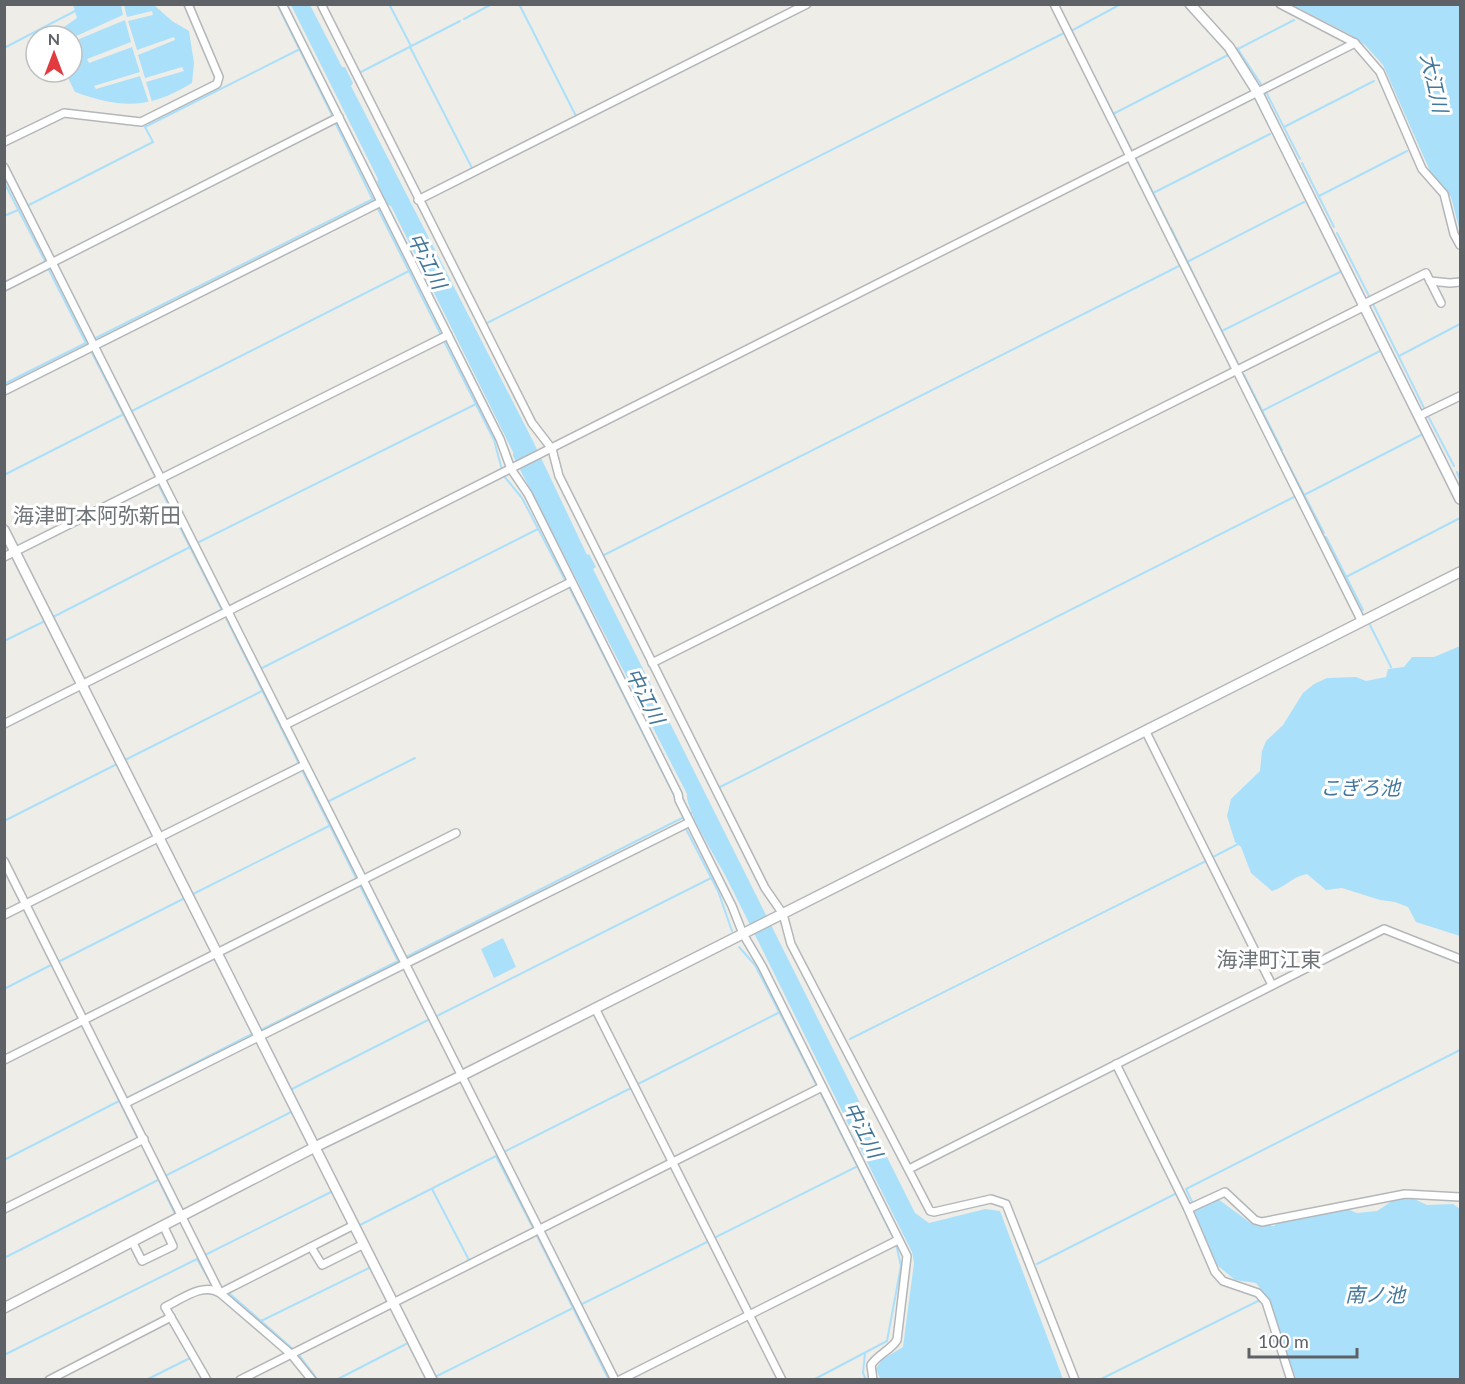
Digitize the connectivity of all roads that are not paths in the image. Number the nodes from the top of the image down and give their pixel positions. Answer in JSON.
{"nodes":[{"id":1,"x":188,"y":4,"type":"edge"},
{"id":2,"x":282,"y":4,"type":"edge"},
{"id":3,"x":321,"y":4,"type":"edge"},
{"id":4,"x":807,"y":4,"type":"edge"},
{"id":5,"x":1054,"y":4,"type":"edge"},
{"id":6,"x":1190,"y":4,"type":"edge"},
{"id":7,"x":1280,"y":4,"type":"edge"},
{"id":8,"x":1354,"y":43,"type":"junction"},
{"id":9,"x":1258,"y":93,"type":"junction"},
{"id":10,"x":339,"y":117,"type":"junction"},
{"id":11,"x":4,"y":142,"type":"edge"},
{"id":12,"x":1131,"y":157,"type":"junction"},
{"id":13,"x":4,"y":167,"type":"edge"},
{"id":14,"x":379,"y":199,"type":"junction"},
{"id":15,"x":418,"y":200,"type":"junction"},
{"id":16,"x":1461,"y":245,"type":"edge"},
{"id":17,"x":52,"y":263,"type":"junction"},
{"id":18,"x":1430,"y":281,"type":"junction"},
{"id":19,"x":1461,"y":282,"type":"edge"},
{"id":20,"x":4,"y":287,"type":"edge"},
{"id":21,"x":1441,"y":303,"type":"dead end"},
{"id":22,"x":1362,"y":306,"type":"junction"},
{"id":23,"x":448,"y":335,"type":"junction"},
{"id":24,"x":91,"y":343,"type":"junction"},
{"id":25,"x":1238,"y":371,"type":"junction"},
{"id":26,"x":4,"y":391,"type":"edge"},
{"id":27,"x":1461,"y":396,"type":"edge"},
{"id":28,"x":1419,"y":416,"type":"junction"},
{"id":29,"x":552,"y":449,"type":"junction"},
{"id":30,"x":514,"y":467,"type":"junction"},
{"id":31,"x":160,"y":478,"type":"junction"},
{"id":32,"x":1461,"y":500,"type":"edge"},
{"id":33,"x":4,"y":530,"type":"edge"},
{"id":34,"x":15,"y":551,"type":"junction"},
{"id":35,"x":4,"y":556,"type":"edge"},
{"id":36,"x":1461,"y":572,"type":"edge"},
{"id":37,"x":571,"y":582,"type":"junction"},
{"id":38,"x":227,"y":611,"type":"junction"},
{"id":39,"x":1362,"y":622,"type":"junction"},
{"id":40,"x":652,"y":663,"type":"junction"},
{"id":41,"x":82,"y":684,"type":"junction"},
{"id":42,"x":4,"y":724,"type":"edge"},
{"id":43,"x":285,"y":725,"type":"junction"},
{"id":44,"x":1146,"y":732,"type":"junction"},
{"id":45,"x":304,"y":765,"type":"junction"},
{"id":46,"x":689,"y":821,"type":"junction"},
{"id":47,"x":456,"y":833,"type":"dead end"},
{"id":48,"x":159,"y":838,"type":"junction"},
{"id":49,"x":4,"y":861,"type":"edge"},
{"id":50,"x":363,"y":880,"type":"junction"},
{"id":51,"x":26,"y":904,"type":"junction"},
{"id":52,"x":4,"y":915,"type":"edge"},
{"id":53,"x":780,"y":915,"type":"junction"},
{"id":54,"x":745,"y":933,"type":"junction"},
{"id":55,"x":217,"y":954,"type":"junction"},
{"id":56,"x":1461,"y":959,"type":"edge"},
{"id":57,"x":404,"y":963,"type":"junction"},
{"id":58,"x":1272,"y":985,"type":"junction"},
{"id":59,"x":595,"y":1008,"type":"junction"},
{"id":60,"x":85,"y":1019,"type":"junction"},
{"id":61,"x":259,"y":1036,"type":"junction"},
{"id":62,"x":4,"y":1060,"type":"edge"},
{"id":63,"x":1116,"y":1064,"type":"junction"},
{"id":64,"x":461,"y":1076,"type":"junction"},
{"id":65,"x":822,"y":1087,"type":"junction"},
{"id":66,"x":126,"y":1102,"type":"junction"},
{"id":67,"x":144,"y":1139,"type":"junction"},
{"id":68,"x":315,"y":1147,"type":"junction"},
{"id":69,"x":672,"y":1162,"type":"junction"},
{"id":70,"x":909,"y":1169,"type":"junction"},
{"id":71,"x":1461,"y":1197,"type":"edge"},
{"id":72,"x":1191,"y":1207,"type":"junction"},
{"id":73,"x":4,"y":1209,"type":"edge"},
{"id":74,"x":181,"y":1215,"type":"junction"},
{"id":75,"x":163,"y":1225,"type":"junction"},
{"id":76,"x":354,"y":1225,"type":"junction"},
{"id":77,"x":538,"y":1229,"type":"junction"},
{"id":78,"x":898,"y":1240,"type":"junction"},
{"id":79,"x":132,"y":1241,"type":"junction"},
{"id":80,"x":364,"y":1244,"type":"junction"},
{"id":81,"x":312,"y":1246,"type":"junction"},
{"id":82,"x":220,"y":1293,"type":"junction"},
{"id":83,"x":393,"y":1302,"type":"junction"},
{"id":84,"x":4,"y":1308,"type":"edge"},
{"id":85,"x":749,"y":1315,"type":"junction"},
{"id":86,"x":171,"y":1317,"type":"junction"},
{"id":87,"x":291,"y":1354,"type":"junction"},
{"id":88,"x":432,"y":1379,"type":"edge"},
{"id":89,"x":50,"y":1380,"type":"edge"},
{"id":90,"x":207,"y":1380,"type":"edge"},
{"id":91,"x":240,"y":1380,"type":"edge"},
{"id":92,"x":312,"y":1380,"type":"edge"},
{"id":93,"x":615,"y":1380,"type":"edge"},
{"id":94,"x":620,"y":1380,"type":"edge"},
{"id":95,"x":782,"y":1380,"type":"edge"},
{"id":96,"x":873,"y":1380,"type":"edge"},
{"id":97,"x":1075,"y":1380,"type":"edge"},
{"id":98,"x":1291,"y":1380,"type":"edge"}],
"edges":[{"from":1,"to":11,"type":"street"},
{"from":2,"to":10,"type":"street"},
{"from":3,"to":15,"type":"street"},
{"from":4,"to":15,"type":"street"},
{"from":5,"to":12,"type":"street"},
{"from":6,"to":9,"type":"street"},
{"from":7,"to":8,"type":"street"},
{"from":8,"to":9,"type":"street"},
{"from":8,"to":16,"type":"street"},
{"from":9,"to":12,"type":"street"},
{"from":9,"to":22,"type":"street"},
{"from":10,"to":14,"type":"street"},
{"from":10,"to":17,"type":"street"},
{"from":12,"to":25,"type":"street"},
{"from":12,"to":29,"type":"street"},
{"from":13,"to":17,"type":"street"},
{"from":14,"to":23,"type":"street"},
{"from":14,"to":24,"type":"street"},
{"from":15,"to":29,"type":"street"},
{"from":17,"to":20,"type":"street"},
{"from":17,"to":24,"type":"street"},
{"from":18,"to":19,"type":"street"},
{"from":18,"to":21,"type":"street"},
{"from":18,"to":22,"type":"street"},
{"from":22,"to":25,"type":"street"},
{"from":22,"to":28,"type":"street"},
{"from":23,"to":30,"type":"street"},
{"from":23,"to":31,"type":"street"},
{"from":24,"to":26,"type":"street"},
{"from":24,"to":31,"type":"street"},
{"from":25,"to":39,"type":"street"},
{"from":25,"to":40,"type":"street"},
{"from":27,"to":28,"type":"street"},
{"from":28,"to":32,"type":"street"},
{"from":29,"to":30,"type":"street"},
{"from":29,"to":40,"type":"street"},
{"from":30,"to":37,"type":"street"},
{"from":30,"to":38,"type":"street"},
{"from":31,"to":34,"type":"street"},
{"from":31,"to":38,"type":"street"},
{"from":33,"to":34,"type":"street"},
{"from":34,"to":35,"type":"street"},
{"from":34,"to":41,"type":"street"},
{"from":36,"to":39,"type":"street"},
{"from":37,"to":43,"type":"street"},
{"from":37,"to":46,"type":"street"},
{"from":38,"to":41,"type":"street"},
{"from":38,"to":43,"type":"street"},
{"from":39,"to":44,"type":"street"},
{"from":40,"to":53,"type":"street"},
{"from":41,"to":42,"type":"street"},
{"from":41,"to":48,"type":"street"},
{"from":43,"to":45,"type":"street"},
{"from":44,"to":53,"type":"street"},
{"from":44,"to":58,"type":"street"},
{"from":45,"to":48,"type":"street"},
{"from":45,"to":50,"type":"street"},
{"from":46,"to":54,"type":"street"},
{"from":46,"to":57,"type":"street"},
{"from":47,"to":50,"type":"street"},
{"from":48,"to":51,"type":"street"},
{"from":48,"to":55,"type":"street"},
{"from":49,"to":51,"type":"street"},
{"from":50,"to":55,"type":"street"},
{"from":50,"to":57,"type":"street"},
{"from":51,"to":52,"type":"street"},
{"from":51,"to":60,"type":"street"},
{"from":53,"to":54,"type":"street"},
{"from":53,"to":70,"type":"street"},
{"from":54,"to":59,"type":"street"},
{"from":54,"to":65,"type":"street"},
{"from":55,"to":60,"type":"street"},
{"from":55,"to":61,"type":"street"},
{"from":56,"to":58,"type":"street"},
{"from":57,"to":61,"type":"street"},
{"from":57,"to":64,"type":"street"},
{"from":58,"to":63,"type":"street"},
{"from":59,"to":64,"type":"street"},
{"from":59,"to":69,"type":"street"},
{"from":60,"to":62,"type":"street"},
{"from":60,"to":66,"type":"street"},
{"from":61,"to":66,"type":"street"},
{"from":61,"to":68,"type":"street"},
{"from":63,"to":70,"type":"street"},
{"from":63,"to":72,"type":"street"},
{"from":64,"to":68,"type":"street"},
{"from":64,"to":77,"type":"street"},
{"from":65,"to":69,"type":"street"},
{"from":65,"to":78,"type":"street"},
{"from":66,"to":67,"type":"street"},
{"from":67,"to":73,"type":"street"},
{"from":67,"to":74,"type":"street"},
{"from":68,"to":74,"type":"street"},
{"from":68,"to":76,"type":"street"},
{"from":69,"to":77,"type":"street"},
{"from":69,"to":85,"type":"street"},
{"from":70,"to":97,"type":"street"},
{"from":71,"to":72,"type":"street"},
{"from":72,"to":98,"type":"street"},
{"from":74,"to":75,"type":"street"},
{"from":74,"to":82,"type":"street"},
{"from":75,"to":79,"type":"street"},
{"from":75,"to":79,"type":"street"},
{"from":76,"to":80,"type":"street"},
{"from":76,"to":81,"type":"street"},
{"from":77,"to":83,"type":"street"},
{"from":77,"to":93,"type":"street"},
{"from":78,"to":85,"type":"street"},
{"from":78,"to":96,"type":"street"},
{"from":79,"to":84,"type":"street"},
{"from":80,"to":81,"type":"street"},
{"from":80,"to":83,"type":"street"},
{"from":81,"to":82,"type":"street"},
{"from":82,"to":86,"type":"street"},
{"from":82,"to":87,"type":"street"},
{"from":83,"to":87,"type":"street"},
{"from":83,"to":88,"type":"street"},
{"from":85,"to":94,"type":"street"},
{"from":85,"to":95,"type":"street"},
{"from":86,"to":89,"type":"street"},
{"from":86,"to":90,"type":"street"},
{"from":87,"to":91,"type":"street"},
{"from":87,"to":92,"type":"street"}]}
